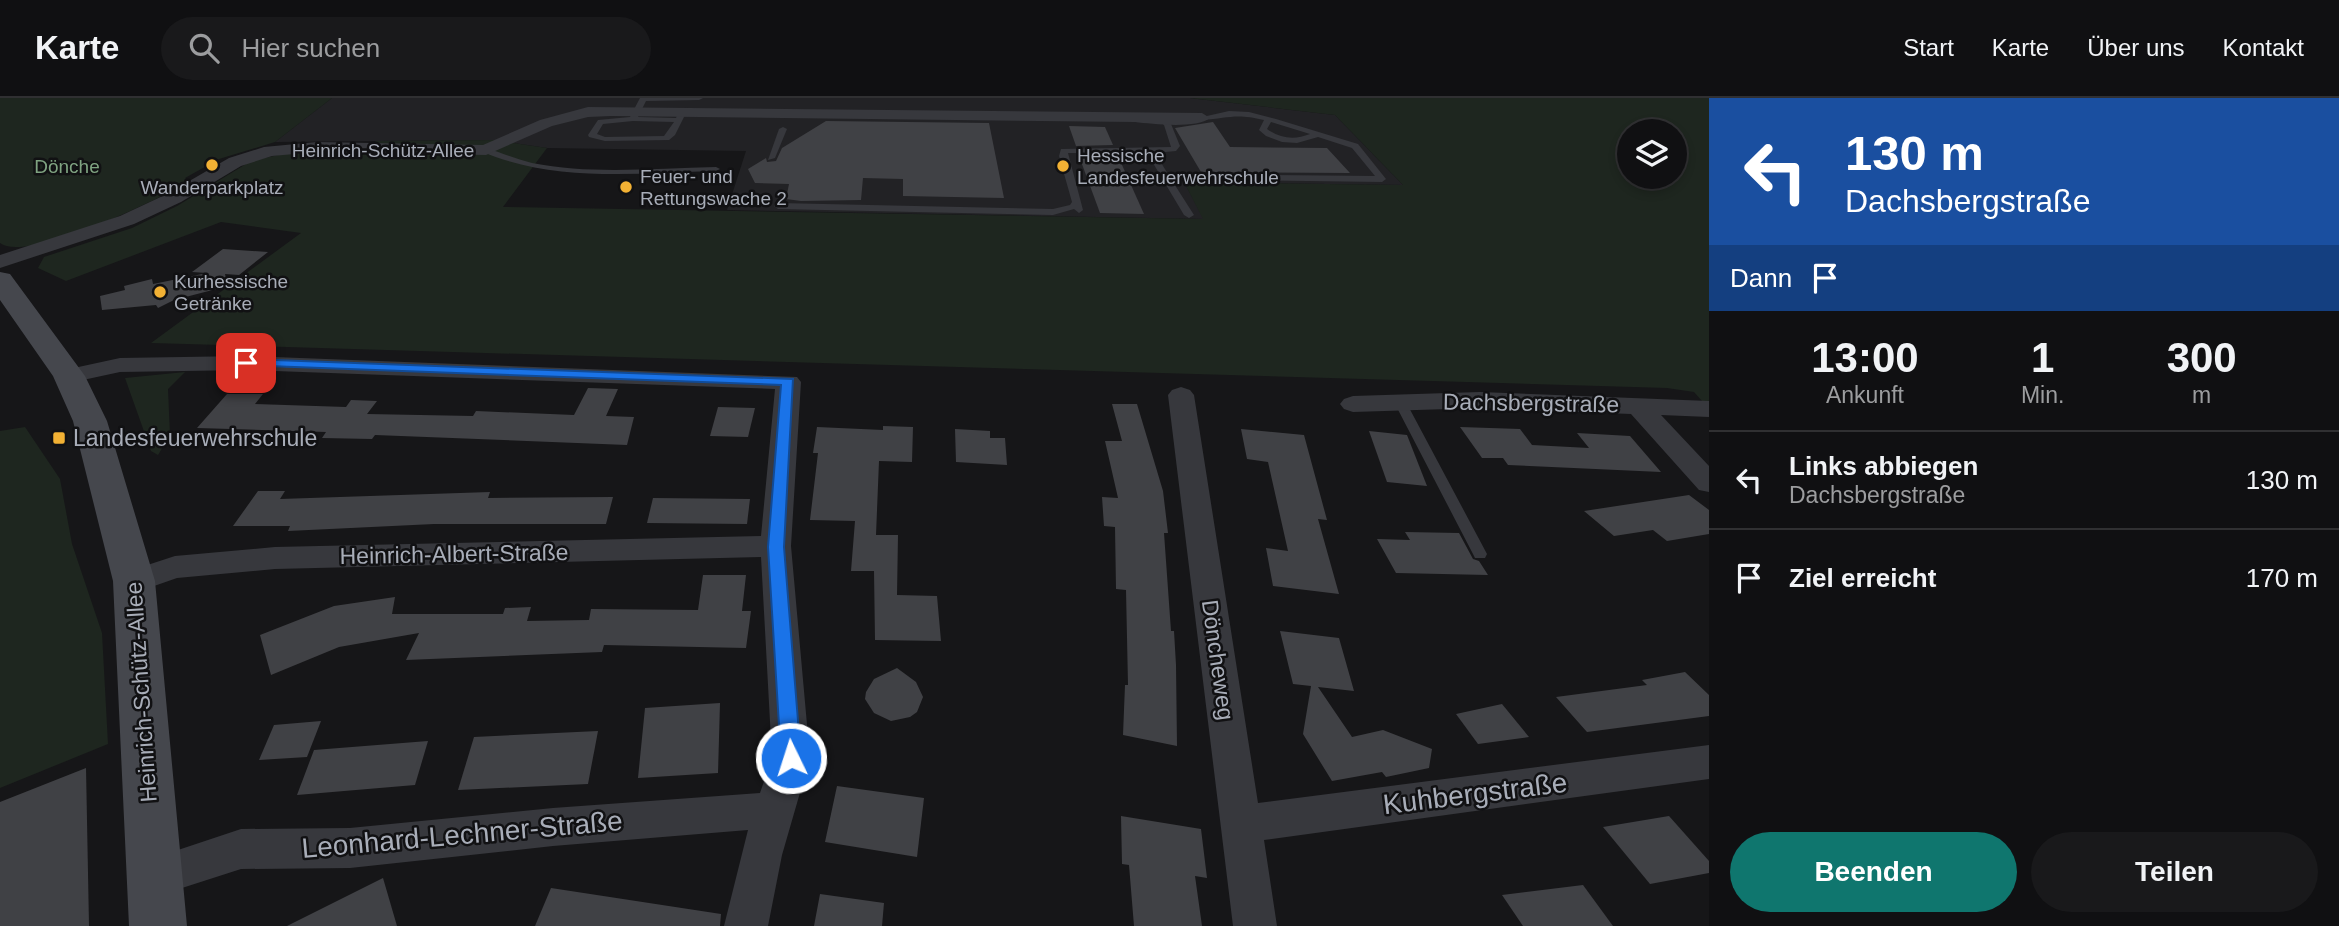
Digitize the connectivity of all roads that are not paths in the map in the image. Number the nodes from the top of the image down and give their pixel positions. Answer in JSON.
{"nodes":[{"id":1,"x":703,"y":102,"type":"edge"},
{"id":2,"x":635,"y":115,"type":"junction"},
{"id":3,"x":682,"y":116,"type":"junction"},
{"id":4,"x":1202,"y":118,"type":"joint"},
{"id":5,"x":1161,"y":120,"type":"junction"},
{"id":6,"x":1268,"y":120,"type":"junction"},
{"id":7,"x":783,"y":129,"type":"dead end"},
{"id":8,"x":1317,"y":134,"type":"junction"},
{"id":9,"x":486,"y":150,"type":"junction"},
{"id":10,"x":1150,"y":151,"type":"junction"},
{"id":11,"x":771,"y":158,"type":"dead end"},
{"id":12,"x":716,"y":169,"type":"dead end"},
{"id":13,"x":1164,"y":176,"type":"junction"},
{"id":14,"x":1077,"y":202,"type":"junction"},
{"id":15,"x":778,"y":206,"type":"dead end"},
{"id":16,"x":1081,"y":214,"type":"dead end"},
{"id":17,"x":1189,"y":215,"type":"dead end"},
{"id":18,"x":0,"y":262,"type":"edge"},
{"id":19,"x":0,"y":280,"type":"edge"},
{"id":20,"x":69,"y":376,"type":"junction"},
{"id":21,"x":1181,"y":395,"type":"dead end"},
{"id":22,"x":1401,"y":402,"type":"junction"},
{"id":23,"x":1353,"y":404,"type":"dead end"},
{"id":24,"x":1638,"y":406,"type":"junction"},
{"id":25,"x":1709,"y":409,"type":"edge"},
{"id":26,"x":1709,"y":483,"type":"edge"},
{"id":27,"x":776,"y":547,"type":"junction"},
{"id":28,"x":1480,"y":554,"type":"dead end"},
{"id":29,"x":134,"y":581,"type":"junction"},
{"id":30,"x":1709,"y":762,"type":"edge"},
{"id":31,"x":774,"y":810,"type":"junction"},
{"id":32,"x":1240,"y":824,"type":"junction"},
{"id":33,"x":156,"y":902,"type":"edge"},
{"id":34,"x":746,"y":926,"type":"edge"},
{"id":35,"x":1255,"y":926,"type":"edge"}],
"edges":[{"from":1,"to":2,"type":"lane"},
{"from":1,"to":3,"type":"street","name":"Heinrich-Schütz-Allee"},
{"from":1,"to":5,"type":"street","name":"Heinrich-Schütz-Allee"},
{"from":2,"to":3,"type":"street","name":"Heinrich-Schütz-Allee"},
{"from":2,"to":3,"type":"lane"},
{"from":2,"to":9,"type":"street","name":"Heinrich-Schütz-Allee"},
{"from":4,"to":5,"type":"street","name":"Heinrich-Schütz-Allee"},
{"from":4,"to":6,"type":"lane"},
{"from":5,"to":10,"type":"lane"},
{"from":6,"to":8,"type":"lane"},
{"from":6,"to":8,"type":"lane"},
{"from":7,"to":11,"type":"lane"},
{"from":8,"to":13,"type":"lane"},
{"from":9,"to":12,"type":"lane"},
{"from":9,"to":18,"type":"street","name":"Heinrich-Schütz-Allee"},
{"from":10,"to":13,"type":"lane"},
{"from":10,"to":14,"type":"lane"},
{"from":13,"to":17,"type":"lane"},
{"from":14,"to":15,"type":"lane"},
{"from":14,"to":16,"type":"lane"},
{"from":19,"to":20,"type":"main road","name":"Heinrich-Schütz-Allee"},
{"from":20,"to":27,"type":"street"},
{"from":20,"to":29,"type":"main road","name":"Heinrich-Schütz-Allee"},
{"from":21,"to":32,"type":"street","name":"Döncheweg"},
{"from":22,"to":23,"type":"street","name":"Dachsbergstraße"},
{"from":22,"to":24,"type":"street","name":"Dachsbergstraße"},
{"from":22,"to":28,"type":"lane"},
{"from":24,"to":25,"type":"street","name":"Dachsbergstraße"},
{"from":24,"to":26,"type":"street"},
{"from":27,"to":29,"type":"street","name":"Heinrich-Albert-Straße"},
{"from":27,"to":31,"type":"street"},
{"from":29,"to":33,"type":"main road","name":"Heinrich-Schütz-Allee"},
{"from":30,"to":32,"type":"street","name":"Kuhbergstraße"},
{"from":31,"to":33,"type":"street","name":"Leonhard-Lechner-Straße"},
{"from":31,"to":34,"type":"street"},
{"from":32,"to":35,"type":"street","name":"Döncheweg"}]}
